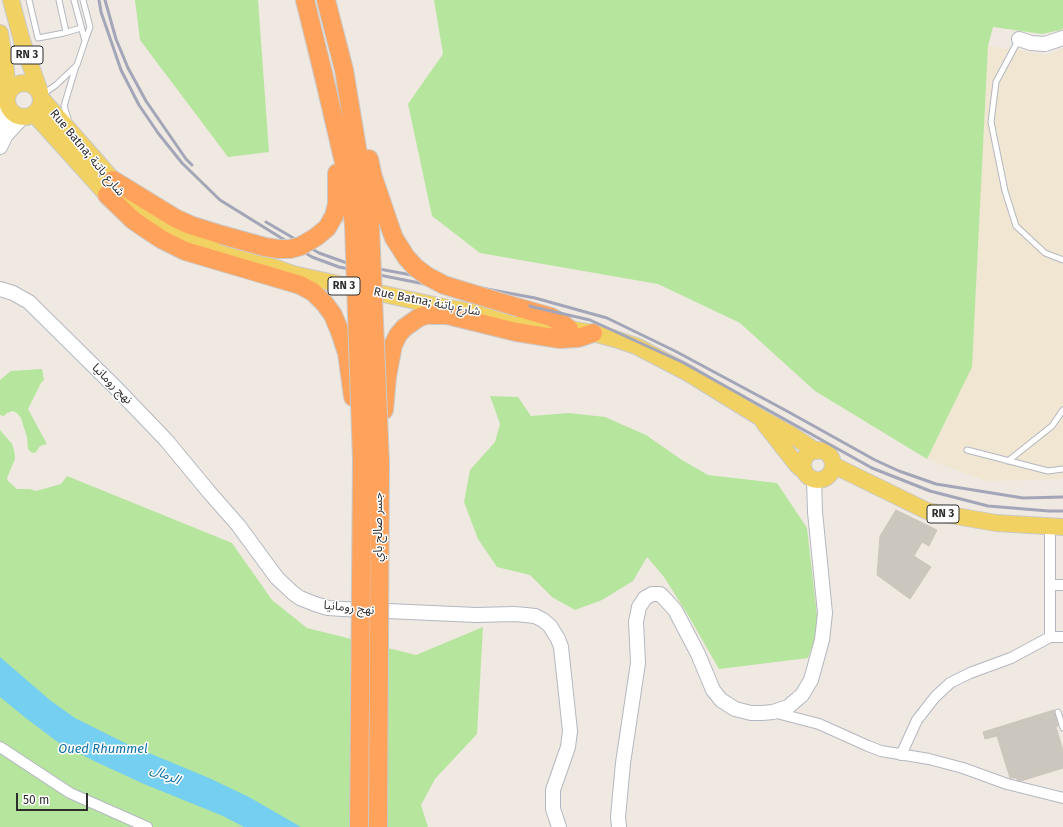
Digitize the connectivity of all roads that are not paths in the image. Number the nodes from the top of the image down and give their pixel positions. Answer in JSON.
{"nodes":[{"id":1,"x":11,"y":0,"type":"edge"},
{"id":2,"x":29,"y":0,"type":"edge"},
{"id":3,"x":59,"y":0,"type":"edge"},
{"id":4,"x":74,"y":0,"type":"edge"},
{"id":5,"x":83,"y":0,"type":"edge"},
{"id":6,"x":305,"y":0,"type":"edge"},
{"id":7,"x":326,"y":0,"type":"edge"},
{"id":8,"x":81,"y":28,"type":"junction"},
{"id":9,"x":66,"y":32,"type":"junction"},
{"id":10,"x":0,"y":33,"type":"edge"},
{"id":11,"x":1063,"y":38,"type":"edge"},
{"id":12,"x":1019,"y":39,"type":"joint"},
{"id":13,"x":84,"y":41,"type":"junction"},
{"id":14,"x":77,"y":64,"type":"junction"},
{"id":15,"x":344,"y":70,"type":"junction"},
{"id":16,"x":324,"y":77,"type":"junction"},
{"id":17,"x":40,"y":95,"type":"junction"},
{"id":18,"x":7,"y":100,"type":"junction"},
{"id":19,"x":30,"y":115,"type":"junction"},
{"id":20,"x":74,"y":136,"type":"junction"},
{"id":21,"x":3,"y":141,"type":"edge"},
{"id":22,"x":110,"y":188,"type":"junction"},
{"id":23,"x":362,"y":226,"type":"junction"},
{"id":24,"x":1063,"y":260,"type":"edge"},
{"id":25,"x":0,"y":289,"type":"edge"},
{"id":26,"x":569,"y":329,"type":"junction"},
{"id":27,"x":593,"y":333,"type":"junction"},
{"id":28,"x":1063,"y":410,"type":"edge"},
{"id":29,"x":761,"y":418,"type":"junction"},
{"id":30,"x":966,"y":450,"type":"dead end"},
{"id":31,"x":816,"y":451,"type":"junction"},
{"id":32,"x":362,"y":461,"type":"junction"},
{"id":33,"x":1008,"y":461,"type":"junction"},
{"id":34,"x":380,"y":463,"type":"junction"},
{"id":35,"x":833,"y":465,"type":"junction"},
{"id":36,"x":1063,"y":469,"type":"edge"},
{"id":37,"x":810,"y":476,"type":"junction"},
{"id":38,"x":1056,"y":527,"type":"edge"},
{"id":39,"x":1050,"y":585,"type":"junction"},
{"id":40,"x":1063,"y":585,"type":"edge"},
{"id":41,"x":1050,"y":637,"type":"junction"},
{"id":42,"x":1063,"y":637,"type":"edge"},
{"id":43,"x":773,"y":712,"type":"junction"},
{"id":44,"x":1058,"y":712,"type":"dead end"},
{"id":45,"x":1063,"y":728,"type":"edge"},
{"id":46,"x":0,"y":747,"type":"edge"},
{"id":47,"x":901,"y":755,"type":"junction"},
{"id":48,"x":1063,"y":798,"type":"edge"},
{"id":49,"x":147,"y":827,"type":"edge"},
{"id":50,"x":358,"y":827,"type":"edge"},
{"id":51,"x":378,"y":827,"type":"edge"},
{"id":52,"x":559,"y":827,"type":"edge"},
{"id":53,"x":619,"y":827,"type":"edge"}],
"edges":[{"from":1,"to":17,"type":"main road","number":"RN 3"},
{"from":2,"to":9,"type":"lane"},
{"from":3,"to":9,"type":"lane"},
{"from":4,"to":8,"type":"lane"},
{"from":5,"to":13,"type":"lane"},
{"from":6,"to":16,"type":"highway"},
{"from":7,"to":15,"type":"highway"},
{"from":8,"to":9,"type":"lane"},
{"from":8,"to":13,"type":"lane"},
{"from":10,"to":18,"type":"main road","number":"RN 3"},
{"from":11,"to":12,"type":"street"},
{"from":12,"to":24,"type":"lane"},
{"from":13,"to":14,"type":"lane"},
{"from":14,"to":17,"type":"lane"},
{"from":14,"to":20,"type":"lane"},
{"from":15,"to":23,"type":"highway"},
{"from":15,"to":26,"type":"highway","bridge":true},
{"from":16,"to":22,"type":"highway","number":"RN 3","bridge":true},
{"from":16,"to":23,"type":"highway"},
{"from":17,"to":18,"type":"main road"},
{"from":17,"to":19,"type":"main road"},
{"from":17,"to":20,"type":"main road","name":"Rue Batna; شارع باتنة","number":"RN 3"},
{"from":18,"to":19,"type":"main road"},
{"from":18,"to":21,"type":"street"},
{"from":19,"to":21,"type":"street"},
{"from":19,"to":22,"type":"main road","name":"Rue Batna; شارع باتنة","number":"RN 3"},
{"from":20,"to":22,"type":"main road","name":"Rue Batna; شارع باتنة","number":"RN 3"},
{"from":22,"to":26,"type":"main road","name":"Rue Batna; شارع باتنة","number":"RN 3"},
{"from":22,"to":32,"type":"highway","number":"RN 3","bridge":true},
{"from":23,"to":32,"type":"highway","bridge":true},
{"from":23,"to":34,"type":"highway","name":"جسر صالح باي","bridge":true},
{"from":25,"to":52,"type":"street","name":"نهج رومانيا"},
{"from":26,"to":27,"type":"main road","number":"RN 3"},
{"from":27,"to":29,"type":"main road","number":"RN 3"},
{"from":27,"to":34,"type":"highway","bridge":true},
{"from":28,"to":33,"type":"lane"},
{"from":29,"to":31,"type":"main road","number":"RN 3"},
{"from":29,"to":37,"type":"main road","number":"RN 3"},
{"from":30,"to":33,"type":"lane"},
{"from":31,"to":35,"type":"main road"},
{"from":31,"to":37,"type":"main road"},
{"from":32,"to":50,"type":"highway","bridge":true},
{"from":33,"to":36,"type":"lane"},
{"from":34,"to":51,"type":"highway","name":"جسر صالح باي","bridge":true},
{"from":35,"to":37,"type":"main road"},
{"from":35,"to":38,"type":"main road","number":"RN 3"},
{"from":37,"to":43,"type":"street"},
{"from":38,"to":39,"type":"street"},
{"from":39,"to":40,"type":"street"},
{"from":39,"to":41,"type":"street"},
{"from":41,"to":42,"type":"street"},
{"from":41,"to":47,"type":"street"},
{"from":43,"to":47,"type":"street"},
{"from":43,"to":53,"type":"street"},
{"from":44,"to":45,"type":"lane"},
{"from":46,"to":49,"type":"street"},
{"from":47,"to":48,"type":"street"}]}
